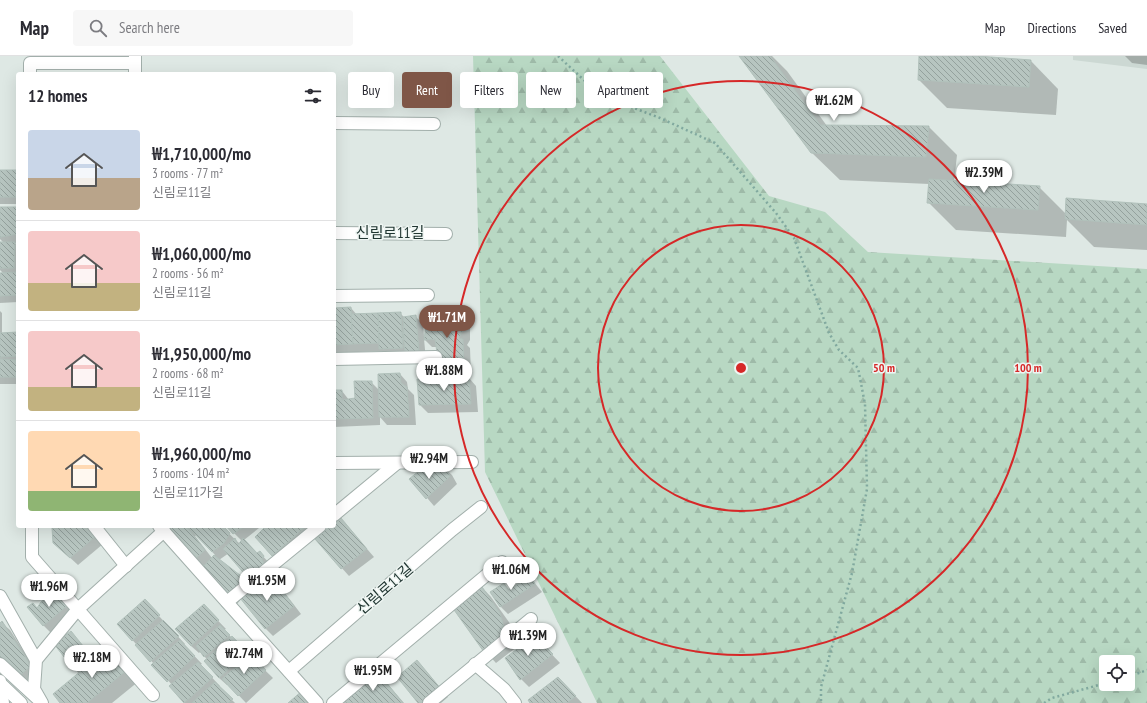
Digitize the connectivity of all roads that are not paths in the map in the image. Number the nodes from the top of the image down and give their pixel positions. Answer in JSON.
{"nodes":[{"id":1,"x":135,"y":64,"type":"edge"},
{"id":2,"x":30,"y":72,"type":"edge"},
{"id":3,"x":336,"y":123,"type":"edge"},
{"id":4,"x":434,"y":124,"type":"dead end"},
{"id":5,"x":336,"y":233,"type":"edge"},
{"id":6,"x":446,"y":234,"type":"dead end"},
{"id":7,"x":428,"y":295,"type":"dead end"},
{"id":8,"x":336,"y":296,"type":"edge"},
{"id":9,"x":436,"y":357,"type":"dead end"},
{"id":10,"x":336,"y":359,"type":"edge"},
{"id":11,"x":472,"y":462,"type":"dead end"},
{"id":12,"x":336,"y":463,"type":"edge"},
{"id":13,"x":397,"y":463,"type":"junction"},
{"id":14,"x":482,"y":507,"type":"dead end"},
{"id":15,"x":336,"y":513,"type":"edge"},
{"id":16,"x":32,"y":528,"type":"edge"},
{"id":17,"x":96,"y":528,"type":"edge"},
{"id":18,"x":162,"y":528,"type":"edge"},
{"id":19,"x":318,"y":528,"type":"edge"},
{"id":20,"x":502,"y":562,"type":"dead end"},
{"id":21,"x":126,"y":566,"type":"junction"},
{"id":22,"x":0,"y":596,"type":"edge"},
{"id":23,"x":227,"y":602,"type":"junction"},
{"id":24,"x":78,"y":608,"type":"junction"},
{"id":25,"x":531,"y":619,"type":"dead end"},
{"id":26,"x":36,"y":660,"type":"junction"},
{"id":27,"x":0,"y":664,"type":"edge"},
{"id":28,"x":475,"y":664,"type":"junction"},
{"id":29,"x":289,"y":671,"type":"junction"},
{"id":30,"x":0,"y":682,"type":"edge"},
{"id":31,"x":153,"y":695,"type":"dead end"},
{"id":32,"x":3,"y":703,"type":"edge"},
{"id":33,"x":20,"y":703,"type":"edge"},
{"id":34,"x":42,"y":703,"type":"edge"},
{"id":35,"x":317,"y":703,"type":"edge"},
{"id":36,"x":332,"y":703,"type":"edge"},
{"id":37,"x":429,"y":703,"type":"edge"},
{"id":38,"x":514,"y":703,"type":"edge"}],
"edges":[{"from":1,"to":2,"type":"street"},
{"from":3,"to":4,"type":"street"},
{"from":5,"to":6,"type":"street","name":"신림로11길"},
{"from":7,"to":8,"type":"street"},
{"from":9,"to":10,"type":"street"},
{"from":11,"to":13,"type":"street"},
{"from":12,"to":13,"type":"street"},
{"from":13,"to":15,"type":"street"},
{"from":14,"to":29,"type":"street","name":"신림로11길"},
{"from":16,"to":24,"type":"street"},
{"from":17,"to":21,"type":"street"},
{"from":18,"to":21,"type":"street"},
{"from":18,"to":23,"type":"street"},
{"from":19,"to":23,"type":"street"},
{"from":20,"to":36,"type":"street"},
{"from":21,"to":24,"type":"street"},
{"from":22,"to":26,"type":"street"},
{"from":23,"to":29,"type":"street"},
{"from":24,"to":26,"type":"street"},
{"from":24,"to":31,"type":"street"},
{"from":25,"to":28,"type":"street"},
{"from":26,"to":34,"type":"street"},
{"from":27,"to":34,"type":"street"},
{"from":28,"to":37,"type":"street"},
{"from":28,"to":38,"type":"street"},
{"from":29,"to":35,"type":"street"},
{"from":30,"to":32,"type":"street"},
{"from":30,"to":33,"type":"street"}]}
